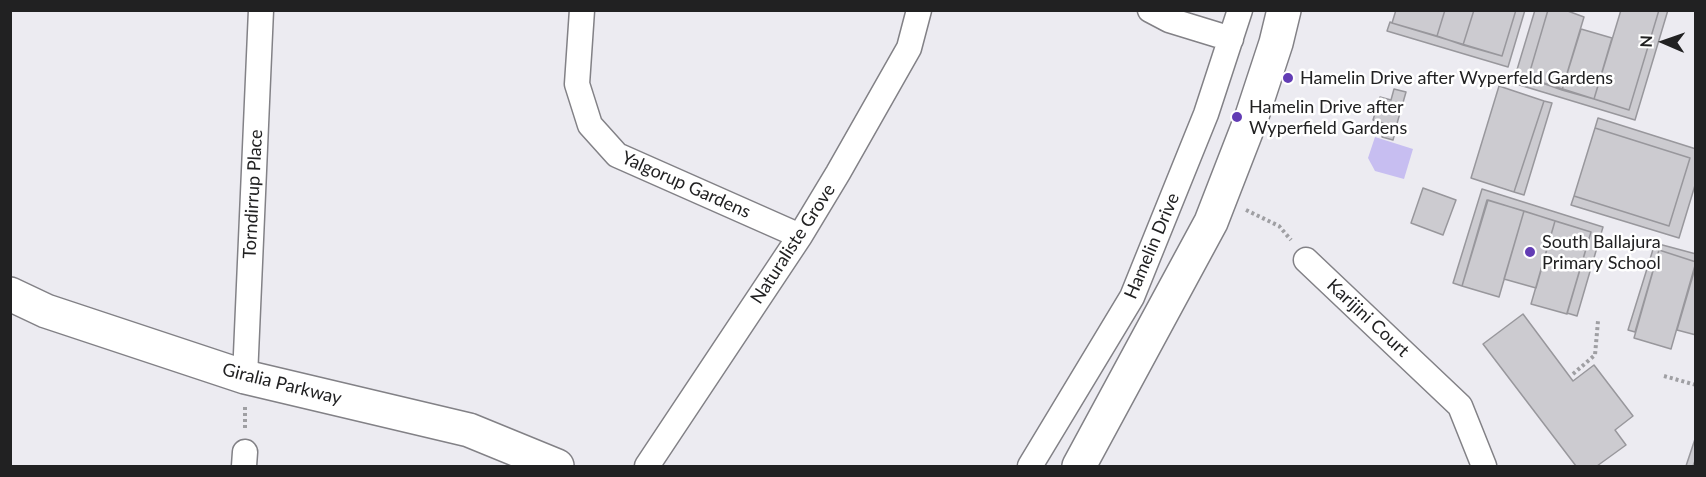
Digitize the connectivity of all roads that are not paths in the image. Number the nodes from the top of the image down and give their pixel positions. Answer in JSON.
{"nodes":[{"id":1,"x":261,"y":10,"type":"edge"},
{"id":2,"x":582,"y":10,"type":"edge"},
{"id":3,"x":919,"y":10,"type":"edge"},
{"id":4,"x":1150,"y":10,"type":"edge"},
{"id":5,"x":1240,"y":10,"type":"edge"},
{"id":6,"x":1284,"y":10,"type":"edge"},
{"id":7,"x":1231,"y":39,"type":"junction"},
{"id":8,"x":800,"y":236,"type":"junction"},
{"id":9,"x":1306,"y":260,"type":"road end"},
{"id":10,"x":10,"y":294,"type":"edge"},
{"id":11,"x":244,"y":377,"type":"junction"},
{"id":12,"x":1090,"y":463,"type":"edge"},
{"id":13,"x":556,"y":466,"type":"edge"},
{"id":14,"x":647,"y":466,"type":"edge"},
{"id":15,"x":1030,"y":466,"type":"edge"},
{"id":16,"x":1484,"y":466,"type":"edge"}],
"edges":[{"from":1,"to":11,"type":"street","name":"Torndirrup Place"},
{"from":2,"to":8,"type":"street","name":"Yalgorup Gardens"},
{"from":3,"to":8,"type":"street","name":"Naturaliste Grove"},
{"from":4,"to":7,"type":"street"},
{"from":5,"to":7,"type":"street","name":"Hamelin Drive"},
{"from":6,"to":12,"type":"street","name":"Hamelin Drive"},
{"from":7,"to":15,"type":"street","name":"Hamelin Drive"},
{"from":8,"to":14,"type":"street","name":"Naturaliste Grove"},
{"from":9,"to":16,"type":"street","name":"Karijini Court"},
{"from":10,"to":11,"type":"street","name":"Giralia Parkway"},
{"from":11,"to":13,"type":"street","name":"Giralia Parkway"}]}
